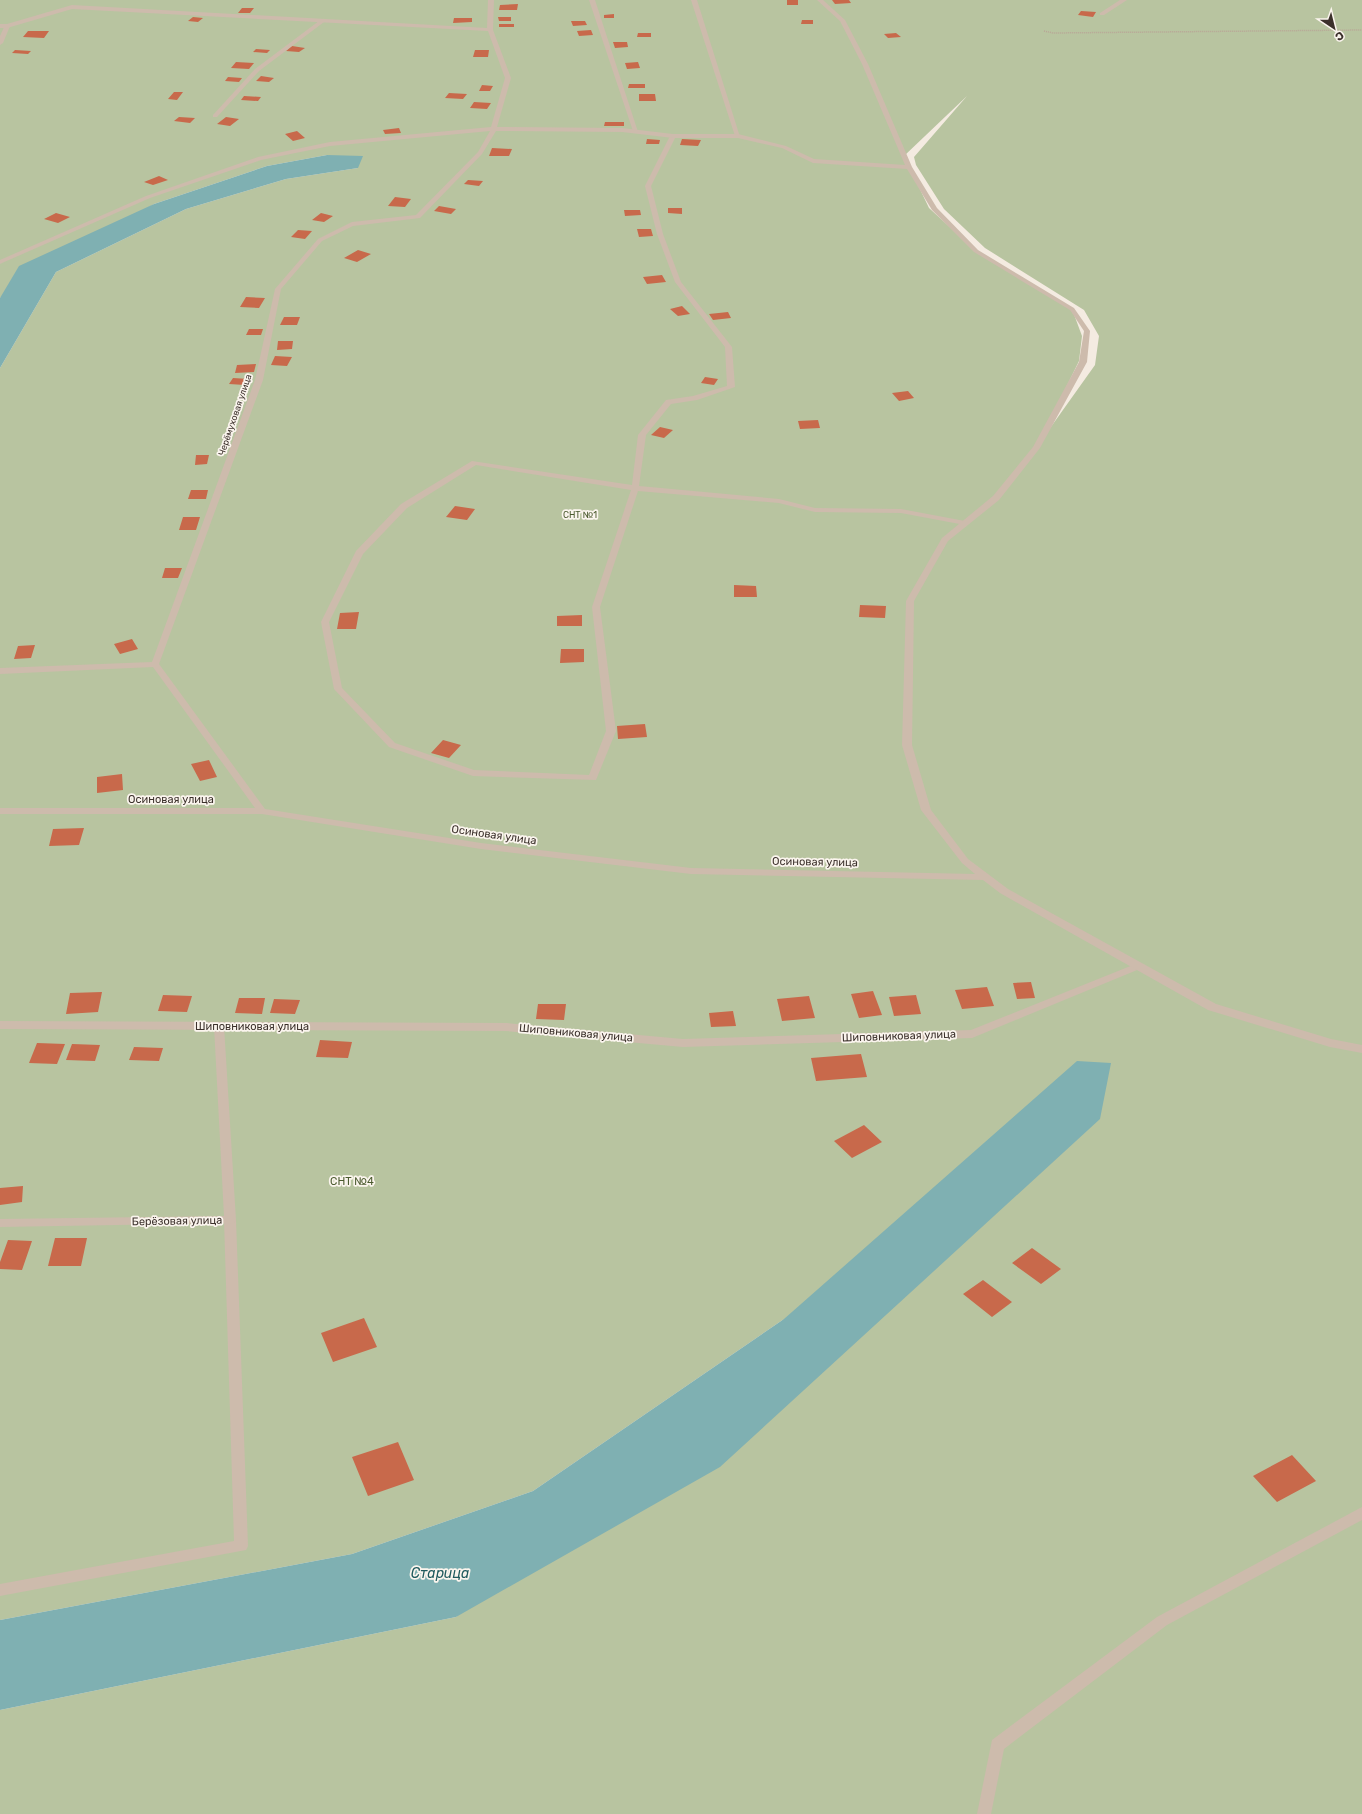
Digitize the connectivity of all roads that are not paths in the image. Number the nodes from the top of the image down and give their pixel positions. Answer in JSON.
{"nodes":[{"id":1,"x":491,"y":0,"type":"edge"},
{"id":2,"x":592,"y":0,"type":"edge"},
{"id":3,"x":694,"y":0,"type":"edge"},
{"id":4,"x":820,"y":0,"type":"edge"},
{"id":5,"x":1124,"y":0,"type":"edge"},
{"id":6,"x":1102,"y":14,"type":"dead end"},
{"id":7,"x":321,"y":22,"type":"junction"},
{"id":8,"x":0,"y":26,"type":"edge"},
{"id":9,"x":7,"y":26,"type":"junction"},
{"id":10,"x":490,"y":30,"type":"junction"},
{"id":11,"x":0,"y":42,"type":"edge"},
{"id":12,"x":215,"y":116,"type":"dead end"},
{"id":13,"x":494,"y":129,"type":"junction"},
{"id":14,"x":636,"y":131,"type":"junction"},
{"id":15,"x":673,"y":136,"type":"junction"},
{"id":16,"x":738,"y":136,"type":"junction"},
{"id":17,"x":909,"y":167,"type":"junction"},
{"id":18,"x":0,"y":262,"type":"edge"},
{"id":19,"x":635,"y":488,"type":"junction"},
{"id":20,"x":966,"y":523,"type":"junction"},
{"id":21,"x":155,"y":664,"type":"junction"},
{"id":22,"x":0,"y":671,"type":"edge"},
{"id":23,"x":0,"y":811,"type":"edge"},
{"id":24,"x":262,"y":811,"type":"junction"},
{"id":25,"x":986,"y":877,"type":"junction"},
{"id":26,"x":1138,"y":966,"type":"junction"},
{"id":27,"x":0,"y":1025,"type":"edge"},
{"id":28,"x":219,"y":1026,"type":"junction"},
{"id":29,"x":1362,"y":1049,"type":"edge"},
{"id":30,"x":230,"y":1220,"type":"junction"},
{"id":31,"x":0,"y":1223,"type":"edge"},
{"id":32,"x":1362,"y":1513,"type":"edge"},
{"id":33,"x":0,"y":1590,"type":"edge"},
{"id":34,"x":984,"y":1814,"type":"edge"}],
"edges":[{"from":1,"to":10,"type":"street"},
{"from":2,"to":14,"type":"street"},
{"from":3,"to":16,"type":"street"},
{"from":4,"to":17,"type":"street"},
{"from":5,"to":6,"type":"street"},
{"from":7,"to":9,"type":"street"},
{"from":7,"to":10,"type":"street"},
{"from":7,"to":12,"type":"street"},
{"from":8,"to":9,"type":"street"},
{"from":9,"to":11,"type":"street"},
{"from":10,"to":13,"type":"street","name":"Черёмуховая улица"},
{"from":13,"to":14,"type":"street"},
{"from":13,"to":18,"type":"street"},
{"from":13,"to":21,"type":"street","name":"Черёмуховая улица"},
{"from":14,"to":15,"type":"street"},
{"from":15,"to":16,"type":"street"},
{"from":15,"to":19,"type":"street"},
{"from":16,"to":17,"type":"street"},
{"from":17,"to":20,"type":"street"},
{"from":19,"to":19,"type":"street"},
{"from":19,"to":20,"type":"street"},
{"from":20,"to":25,"type":"street"},
{"from":21,"to":22,"type":"street"},
{"from":21,"to":24,"type":"street"},
{"from":23,"to":24,"type":"street","name":"Осиновая улица"},
{"from":24,"to":25,"type":"street","name":"Осиновая улица"},
{"from":25,"to":26,"type":"street"},
{"from":26,"to":28,"type":"street","name":"Шиповниковая улица"},
{"from":26,"to":29,"type":"street"},
{"from":27,"to":28,"type":"street","name":"Шиповниковая улица"},
{"from":28,"to":30,"type":"street","name":"Берёзовая улица"},
{"from":30,"to":31,"type":"street","name":"Берёзовая улица"},
{"from":30,"to":33,"type":"street"},
{"from":32,"to":34,"type":"street"}]}
